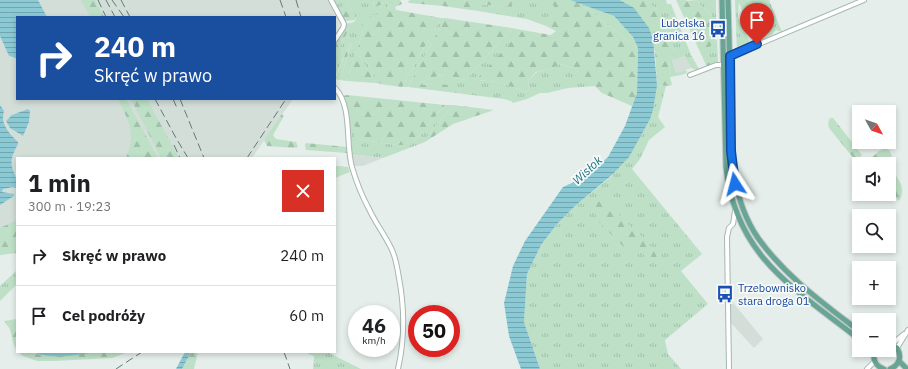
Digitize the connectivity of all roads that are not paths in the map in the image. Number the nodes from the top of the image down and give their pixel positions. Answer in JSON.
{"nodes":[{"id":1,"x":331,"y":0,"type":"edge"},
{"id":2,"x":722,"y":0,"type":"edge"},
{"id":3,"x":728,"y":0,"type":"edge"},
{"id":4,"x":864,"y":0,"type":"edge"},
{"id":5,"x":336,"y":38,"type":"edge"},
{"id":6,"x":730,"y":56,"type":"junction"},
{"id":7,"x":723,"y":61,"type":"junction"},
{"id":8,"x":690,"y":75,"type":"dead end"},
{"id":9,"x":336,"y":89,"type":"edge"},
{"id":10,"x":735,"y":211,"type":"junction"},
{"id":11,"x":733,"y":224,"type":"junction"},
{"id":12,"x":742,"y":225,"type":"junction"},
{"id":13,"x":775,"y":259,"type":"junction"},
{"id":14,"x":769,"y":265,"type":"junction"},
{"id":15,"x":852,"y":326,"type":"edge"},
{"id":16,"x":908,"y":330,"type":"edge"},
{"id":17,"x":852,"y":334,"type":"edge"},
{"id":18,"x":904,"y":334,"type":"junction"},
{"id":19,"x":908,"y":338,"type":"edge"},
{"id":20,"x":896,"y":340,"type":"edge"},
{"id":21,"x":897,"y":348,"type":"joint"},
{"id":22,"x":899,"y":361,"type":"junction"},
{"id":23,"x":875,"y":365,"type":"edge"},
{"id":24,"x":398,"y":369,"type":"edge"},
{"id":25,"x":729,"y":369,"type":"edge"},
{"id":26,"x":867,"y":369,"type":"edge"},
{"id":27,"x":884,"y":369,"type":"edge"},
{"id":28,"x":893,"y":369,"type":"edge"},
{"id":29,"x":907,"y":369,"type":"edge"}],
"edges":[{"from":1,"to":5,"type":"street"},
{"from":2,"to":7,"type":"main road"},
{"from":3,"to":6,"type":"main road"},
{"from":4,"to":6,"type":"street"},
{"from":6,"to":7,"type":"street"},
{"from":6,"to":13,"type":"main road"},
{"from":7,"to":8,"type":"street"},
{"from":7,"to":10,"type":"main road"},
{"from":9,"to":24,"type":"street"},
{"from":10,"to":11,"type":"street"},
{"from":10,"to":12,"type":"main road"},
{"from":11,"to":12,"type":"street"},
{"from":11,"to":25,"type":"street"},
{"from":12,"to":14,"type":"main road"},
{"from":13,"to":14,"type":"main road"},
{"from":13,"to":15,"type":"main road"},
{"from":14,"to":17,"type":"main road"},
{"from":16,"to":18,"type":"street"},
{"from":18,"to":19,"type":"street"},
{"from":18,"to":20,"type":"street"},
{"from":18,"to":21,"type":"street"},
{"from":21,"to":22,"type":"main road"},
{"from":22,"to":28,"type":"main road"},
{"from":22,"to":29,"type":"main road"},
{"from":23,"to":26,"type":"street"},
{"from":23,"to":27,"type":"main road"}]}
